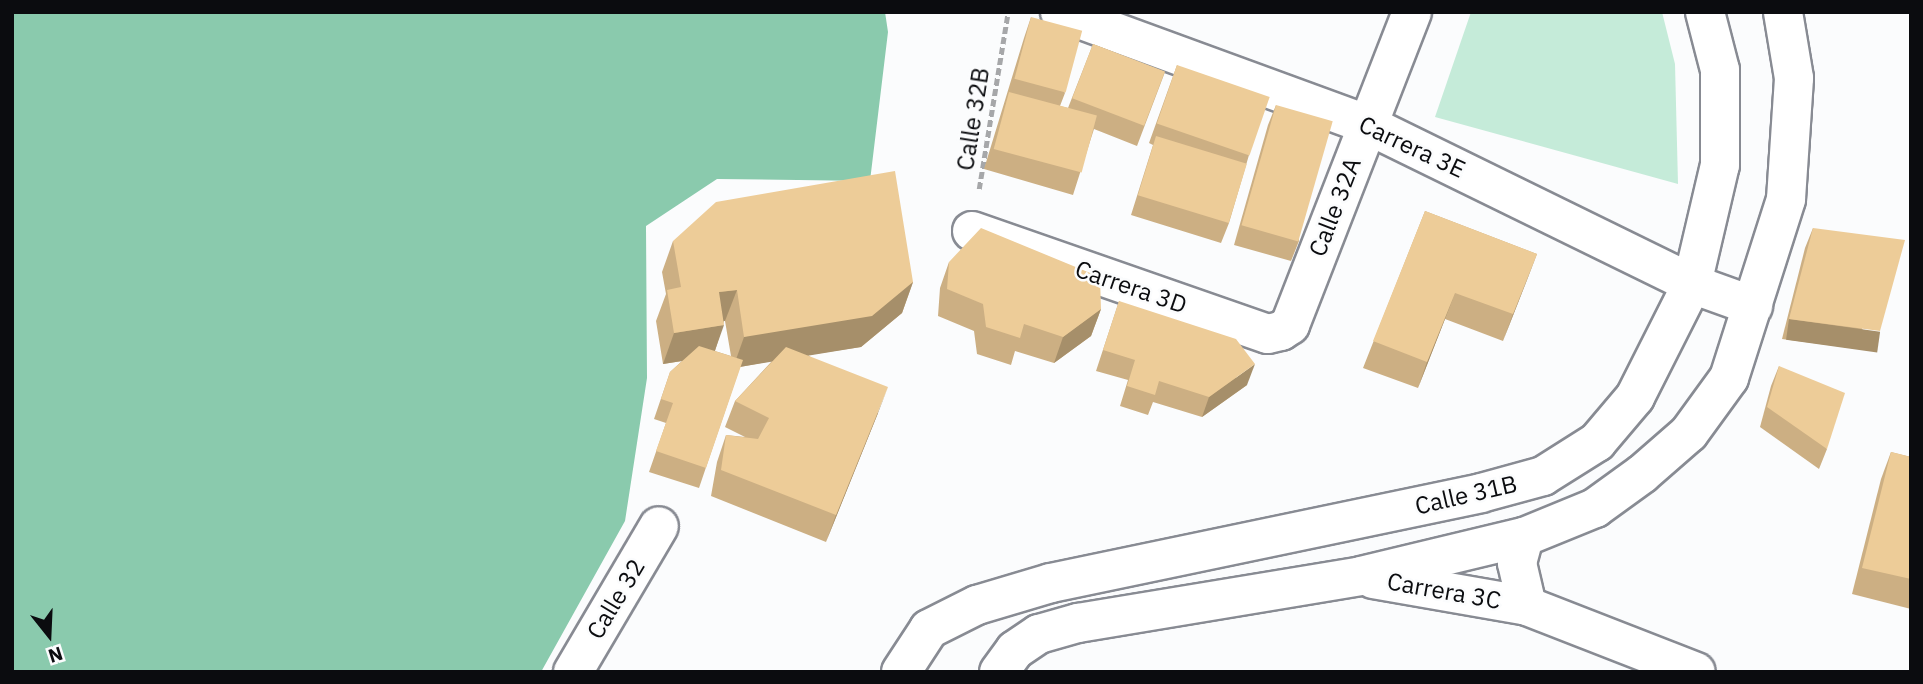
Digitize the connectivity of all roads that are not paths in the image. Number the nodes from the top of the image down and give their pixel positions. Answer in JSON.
{"nodes":[{"id":1,"x":1060,"y":12,"type":"edge"},
{"id":2,"x":1412,"y":12,"type":"edge"},
{"id":3,"x":1705,"y":12,"type":"edge"},
{"id":4,"x":1783,"y":12,"type":"edge"},
{"id":5,"x":1366,"y":124,"type":"junction"},
{"id":6,"x":972,"y":231,"type":"road end"},
{"id":7,"x":1692,"y":284,"type":"junction"},
{"id":8,"x":1753,"y":306,"type":"junction"},
{"id":9,"x":1290,"y":325,"type":"joint"},
{"id":10,"x":659,"y":526,"type":"dead end"},
{"id":11,"x":1524,"y":537,"type":"junction"},
{"id":12,"x":1361,"y":576,"type":"junction"},
{"id":13,"x":1527,"y":606,"type":"junction"},
{"id":14,"x":573,"y":672,"type":"edge"},
{"id":15,"x":901,"y":672,"type":"edge"},
{"id":16,"x":999,"y":672,"type":"edge"},
{"id":17,"x":1696,"y":672,"type":"edge"}],
"edges":[{"from":1,"to":5,"type":"street","name":"Carrera 3E"},
{"from":2,"to":5,"type":"street","name":"Calle 32A"},
{"from":3,"to":7,"type":"street","name":"Calle 31B"},
{"from":4,"to":8,"type":"street"},
{"from":5,"to":7,"type":"street","name":"Carrera 3E"},
{"from":5,"to":9,"type":"street","name":"Calle 32A"},
{"from":6,"to":9,"type":"street","name":"Carrera 3D"},
{"from":7,"to":8,"type":"street","name":"Carrera 3E"},
{"from":7,"to":15,"type":"street","name":"Calle 31B"},
{"from":8,"to":11,"type":"street"},
{"from":10,"to":14,"type":"street","name":"Calle 32"},
{"from":11,"to":12,"type":"street"},
{"from":11,"to":13,"type":"street","name":"Carrera 3C"},
{"from":12,"to":13,"type":"street","name":"Carrera 3C"},
{"from":12,"to":16,"type":"street"},
{"from":13,"to":17,"type":"street","name":"Carrera 3C"}]}
